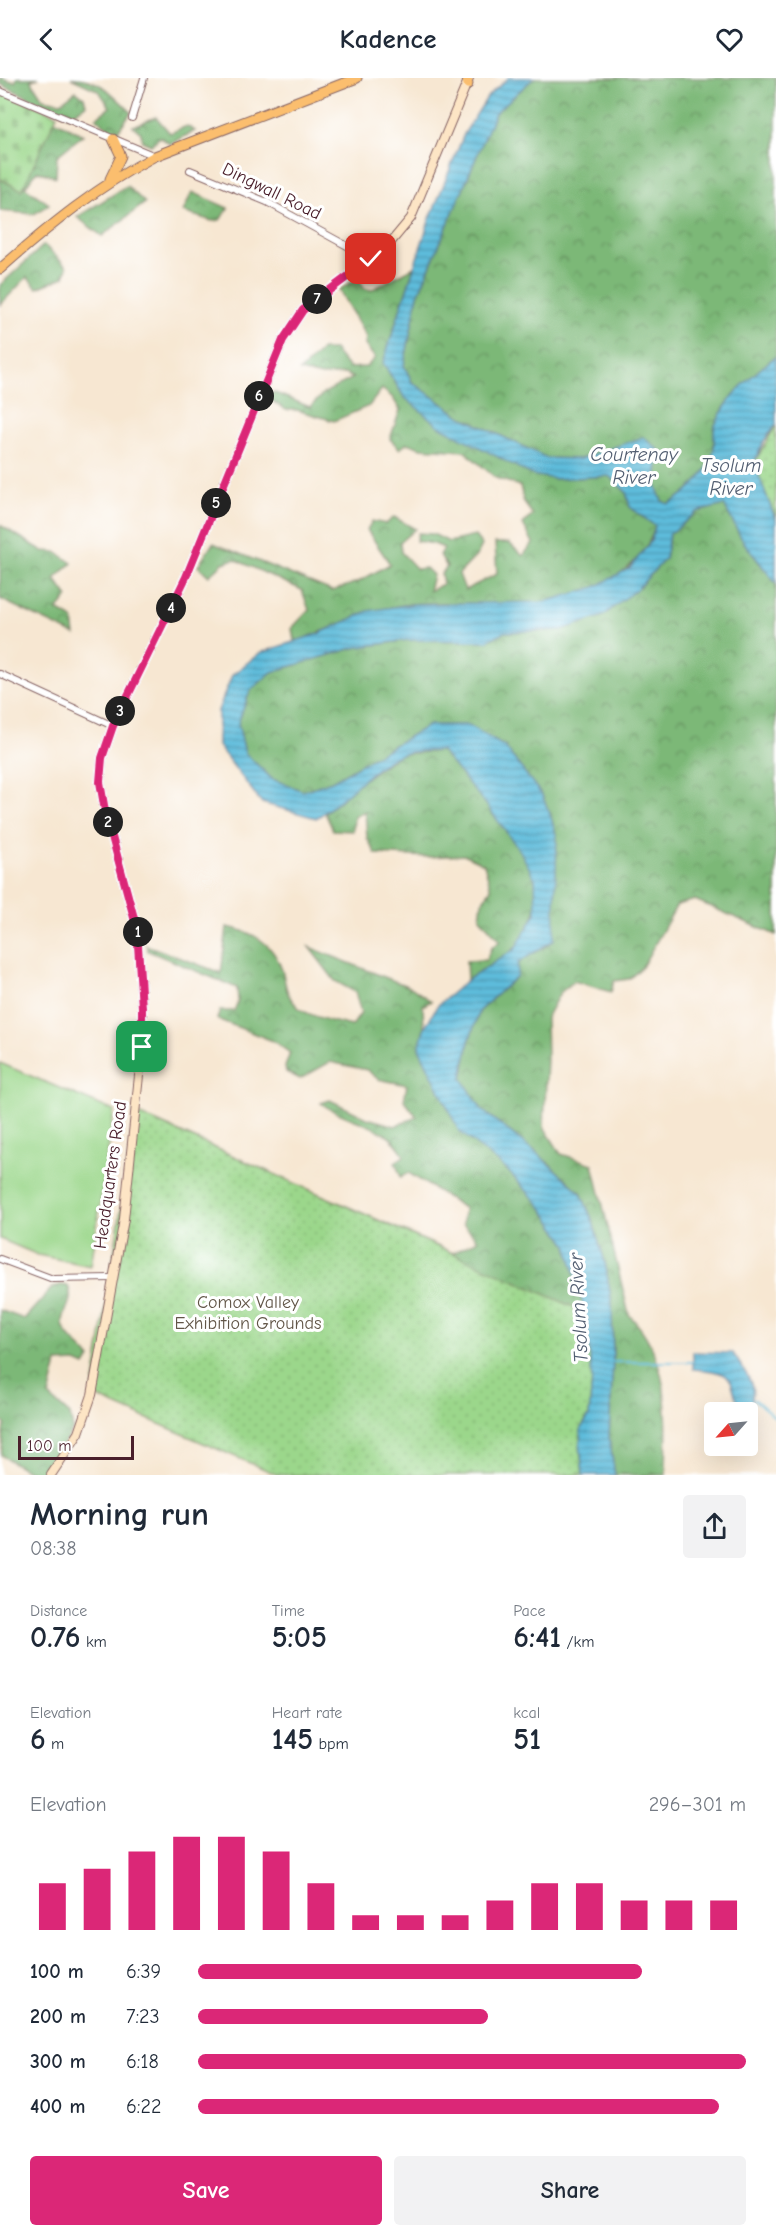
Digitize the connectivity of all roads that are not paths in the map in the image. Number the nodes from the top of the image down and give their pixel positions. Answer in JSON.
{"nodes":[{"id":1,"x":144,"y":78,"type":"edge"},
{"id":2,"x":357,"y":78,"type":"edge"},
{"id":3,"x":469,"y":80,"type":"edge"},
{"id":4,"x":0,"y":91,"type":"edge"},
{"id":5,"x":132,"y":117,"type":"dead end"},
{"id":6,"x":113,"y":139,"type":"junction"},
{"id":7,"x":155,"y":156,"type":"junction"},
{"id":8,"x":190,"y":170,"type":"dead end"},
{"id":9,"x":106,"y":184,"type":"junction"},
{"id":10,"x":371,"y":259,"type":"junction"},
{"id":11,"x":0,"y":269,"type":"edge"},
{"id":12,"x":0,"y":674,"type":"edge"},
{"id":13,"x":113,"y":726,"type":"junction"},
{"id":14,"x":0,"y":1259,"type":"edge"},
{"id":15,"x":112,"y":1278,"type":"junction"},
{"id":16,"x":51,"y":1475,"type":"edge"}],
"edges":[{"from":1,"to":5,"type":"street"},
{"from":2,"to":7,"type":"main road"},
{"from":3,"to":10,"type":"main road","name":"Headquarters Road"},
{"from":4,"to":6,"type":"street"},
{"from":6,"to":7,"type":"street"},
{"from":6,"to":9,"type":"main road"},
{"from":7,"to":9,"type":"main road"},
{"from":8,"to":10,"type":"street","name":"Dingwall Road"},
{"from":9,"to":11,"type":"main road"},
{"from":10,"to":13,"type":"main road","name":"Headquarters Road"},
{"from":12,"to":13,"type":"street"},
{"from":13,"to":15,"type":"main road","name":"Headquarters Road"},
{"from":14,"to":15,"type":"street"},
{"from":15,"to":16,"type":"main road","name":"Headquarters Road"}]}
